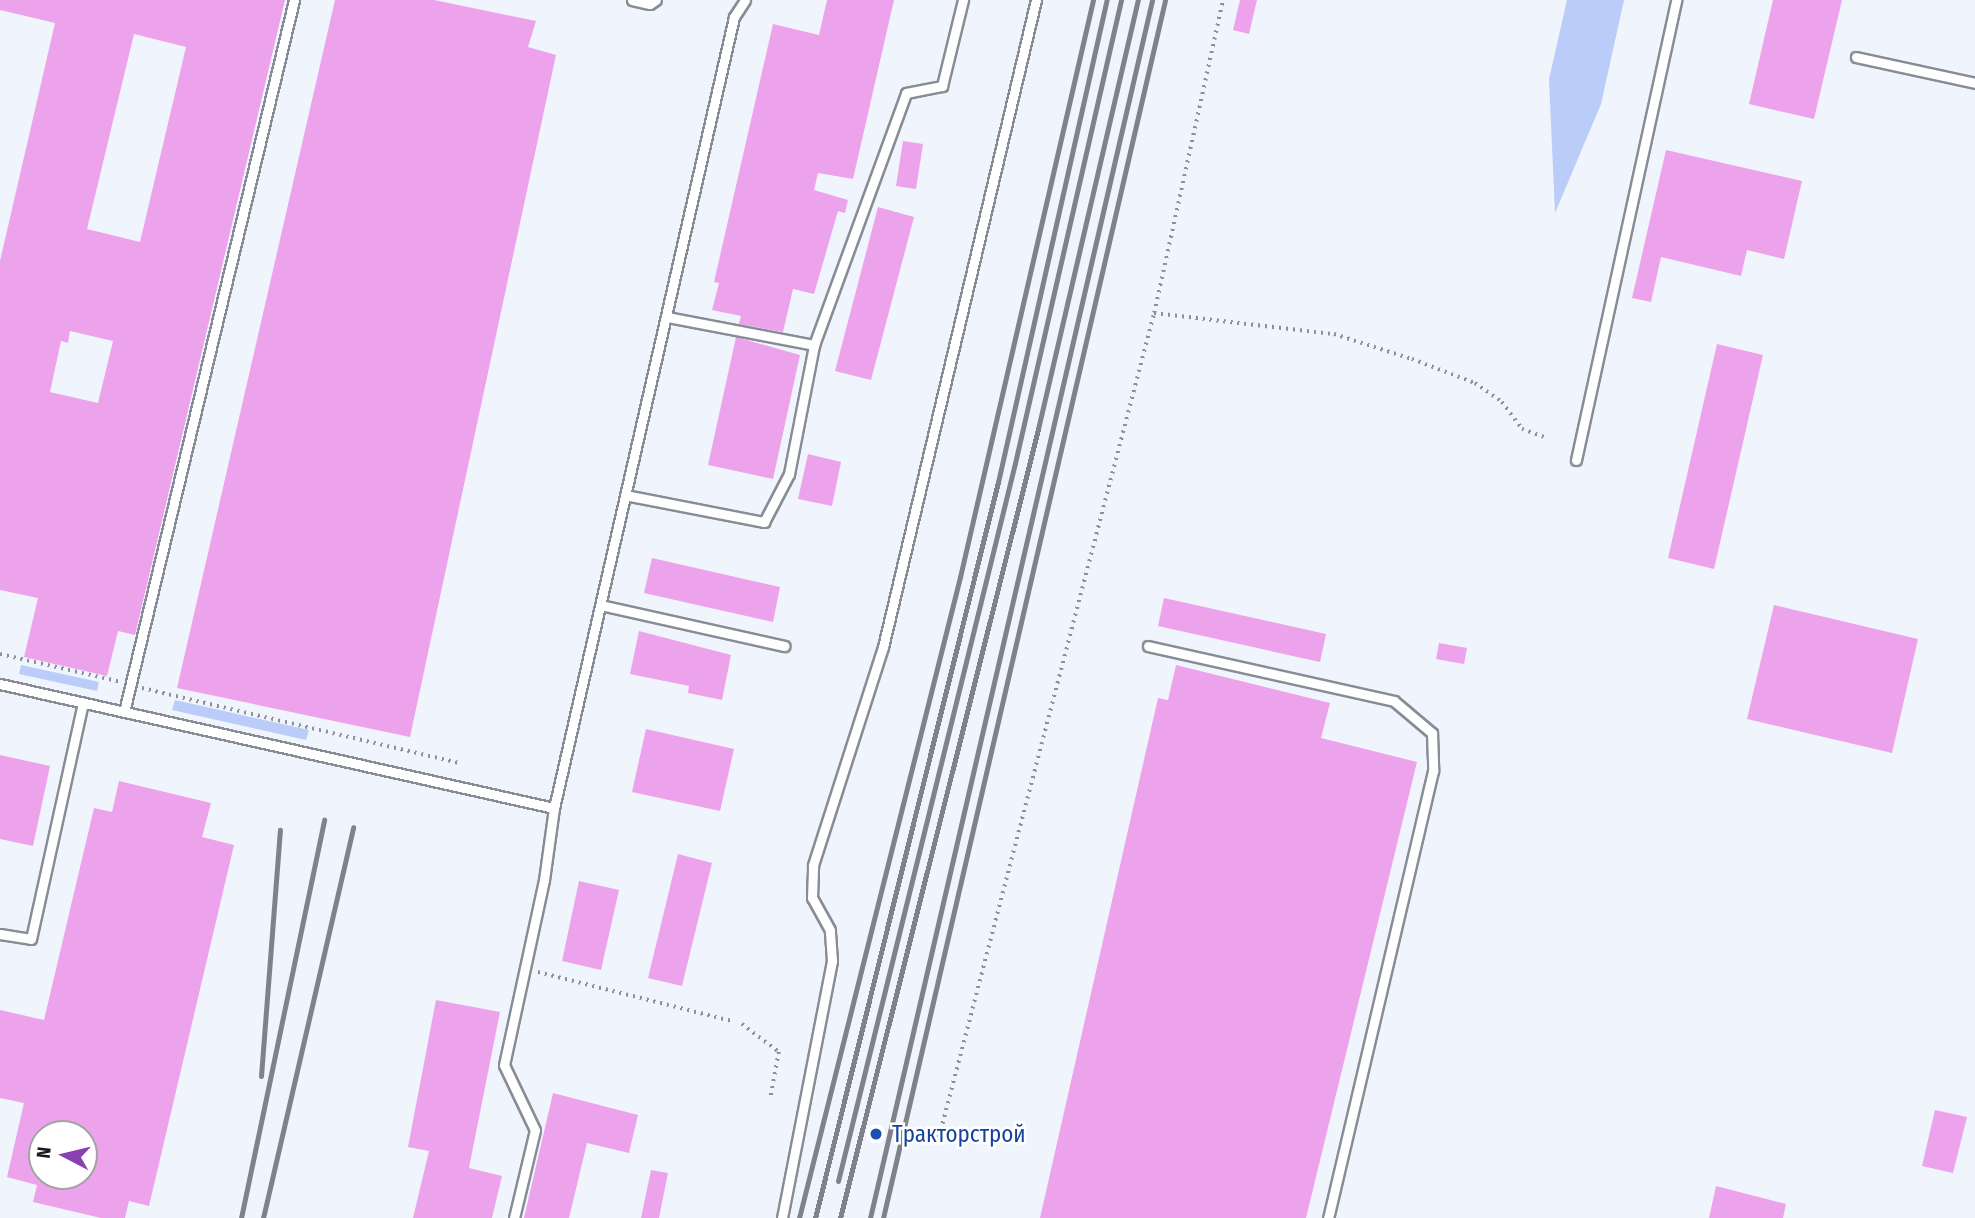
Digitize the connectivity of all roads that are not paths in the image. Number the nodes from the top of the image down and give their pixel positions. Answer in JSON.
{"nodes":[{"id":1,"x":294,"y":0,"type":"edge"},
{"id":2,"x":632,"y":0,"type":"edge"},
{"id":3,"x":656,"y":0,"type":"edge"},
{"id":4,"x":745,"y":0,"type":"edge"},
{"id":5,"x":962,"y":0,"type":"edge"},
{"id":6,"x":1036,"y":0,"type":"edge"},
{"id":7,"x":1676,"y":0,"type":"edge"},
{"id":8,"x":1856,"y":57,"type":"dead end"},
{"id":9,"x":1975,"y":83,"type":"edge"},
{"id":10,"x":667,"y":317,"type":"junction"},
{"id":11,"x":814,"y":345,"type":"junction"},
{"id":12,"x":1576,"y":460,"type":"dead end"},
{"id":13,"x":625,"y":495,"type":"junction"},
{"id":14,"x":601,"y":605,"type":"junction"},
{"id":15,"x":784,"y":646,"type":"dead end"},
{"id":16,"x":1148,"y":646,"type":"dead end"},
{"id":17,"x":0,"y":684,"type":"edge"},
{"id":18,"x":83,"y":702,"type":"junction"},
{"id":19,"x":124,"y":712,"type":"junction"},
{"id":20,"x":554,"y":808,"type":"junction"},
{"id":21,"x":0,"y":934,"type":"edge"},
{"id":22,"x":514,"y":1218,"type":"edge"},
{"id":23,"x":782,"y":1218,"type":"edge"},
{"id":24,"x":1328,"y":1218,"type":"edge"}],
"edges":[{"from":1,"to":19,"type":"lane"},
{"from":2,"to":3,"type":"lane"},
{"from":4,"to":10,"type":"lane"},
{"from":5,"to":11,"type":"lane"},
{"from":6,"to":23,"type":"lane"},
{"from":7,"to":12,"type":"lane"},
{"from":8,"to":9,"type":"lane"},
{"from":10,"to":11,"type":"lane"},
{"from":10,"to":13,"type":"lane"},
{"from":11,"to":13,"type":"lane"},
{"from":13,"to":14,"type":"lane"},
{"from":14,"to":15,"type":"lane"},
{"from":14,"to":20,"type":"lane"},
{"from":16,"to":24,"type":"lane"},
{"from":17,"to":18,"type":"lane"},
{"from":18,"to":19,"type":"lane"},
{"from":18,"to":21,"type":"lane"},
{"from":19,"to":20,"type":"lane"},
{"from":20,"to":22,"type":"lane"}]}
